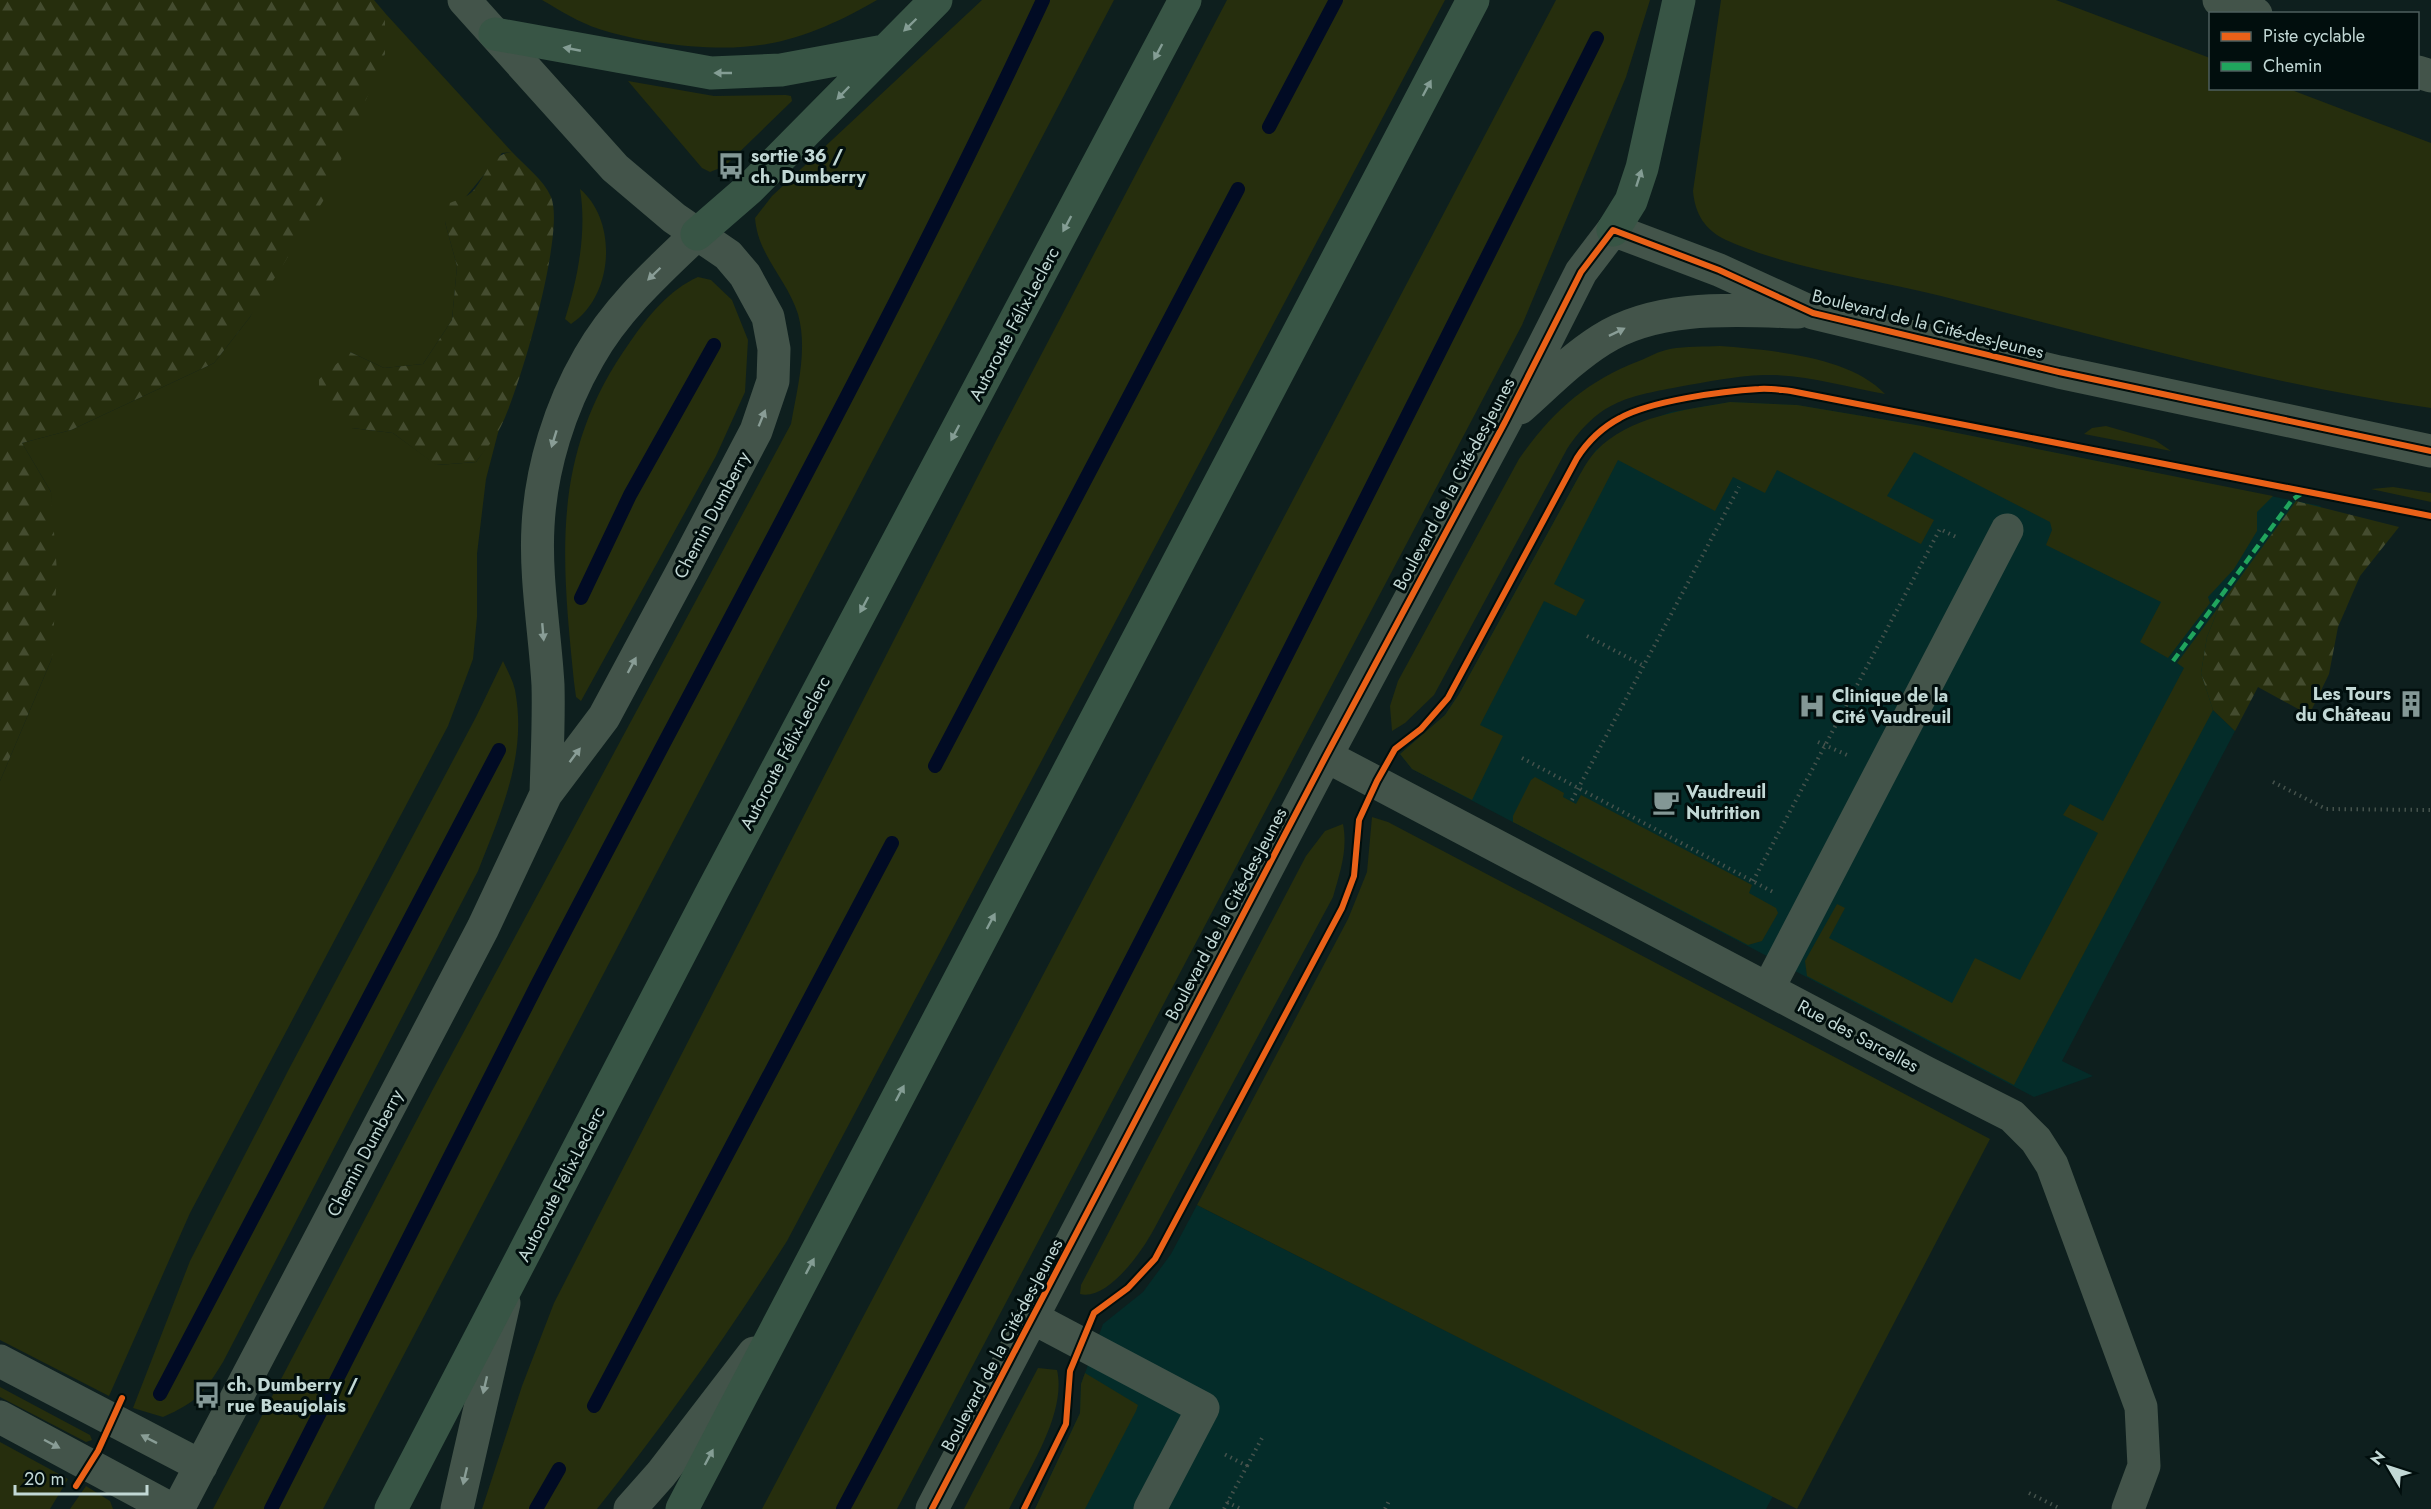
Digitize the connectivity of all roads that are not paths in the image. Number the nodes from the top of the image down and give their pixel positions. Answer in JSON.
{"nodes":[{"id":1,"x":464,"y":0,"type":"edge"},
{"id":2,"x":936,"y":0,"type":"edge"},
{"id":3,"x":1185,"y":0,"type":"edge"},
{"id":4,"x":1473,"y":0,"type":"edge"},
{"id":5,"x":1679,"y":0,"type":"edge"},
{"id":6,"x":2219,"y":0,"type":"edge"},
{"id":7,"x":2251,"y":12,"type":"edge"},
{"id":8,"x":495,"y":34,"type":"junction"},
{"id":9,"x":884,"y":51,"type":"junction"},
{"id":10,"x":1613,"y":230,"type":"junction"},
{"id":11,"x":697,"y":234,"type":"junction"},
{"id":12,"x":1813,"y":313,"type":"junction"},
{"id":13,"x":1505,"y":422,"type":"junction"},
{"id":14,"x":2431,"y":451,"type":"edge"},
{"id":15,"x":2007,"y":530,"type":"dead end"},
{"id":16,"x":1326,"y":756,"type":"junction"},
{"id":17,"x":546,"y":794,"type":"junction"},
{"id":18,"x":1768,"y":988,"type":"junction"},
{"id":19,"x":508,"y":1287,"type":"junction"},
{"id":20,"x":787,"y":1310,"type":"junction"},
{"id":21,"x":1033,"y":1318,"type":"junction"},
{"id":22,"x":0,"y":1361,"type":"edge"},
{"id":23,"x":0,"y":1417,"type":"edge"},
{"id":24,"x":201,"y":1466,"type":"junction"},
{"id":25,"x":171,"y":1509,"type":"edge"},
{"id":26,"x":178,"y":1509,"type":"edge"},
{"id":27,"x":391,"y":1509,"type":"edge"},
{"id":28,"x":457,"y":1509,"type":"edge"},
{"id":29,"x":630,"y":1509,"type":"edge"},
{"id":30,"x":682,"y":1509,"type":"edge"},
{"id":31,"x":932,"y":1509,"type":"edge"},
{"id":32,"x":1150,"y":1509,"type":"edge"},
{"id":33,"x":2128,"y":1509,"type":"edge"}],
"edges":[{"from":1,"to":8,"type":"street","name":"Chemin Dumberry"},
{"from":2,"to":9,"type":"highway","one_way":true},
{"from":3,"to":19,"type":"highway","name":"Autoroute Félix-Leclerc","one_way":true},
{"from":20,"to":4,"type":"highway","one_way":true},
{"from":10,"to":5,"type":"highway","one_way":true},
{"from":6,"to":7,"type":"street"},
{"from":9,"to":8,"type":"highway","one_way":true},
{"from":8,"to":11,"type":"street","name":"Chemin Dumberry"},
{"from":9,"to":11,"type":"highway","one_way":true},
{"from":10,"to":12,"type":"street","name":"Boulevard de la Cité-des-Jeunes"},
{"from":10,"to":13,"type":"street","name":"Boulevard de la Cité-des-Jeunes"},
{"from":11,"to":17,"type":"street","name":"Chemin Dumberry","one_way":true},
{"from":17,"to":11,"type":"street","name":"Chemin Dumberry","one_way":true},
{"from":13,"to":12,"type":"street","one_way":true},
{"from":12,"to":14,"type":"street","name":"Boulevard de la Cité-des-Jeunes"},
{"from":13,"to":16,"type":"street","name":"Boulevard de la Cité-des-Jeunes"},
{"from":15,"to":18,"type":"street"},
{"from":16,"to":18,"type":"street","name":"Rue des Sarcelles"},
{"from":16,"to":21,"type":"street","name":"Boulevard de la Cité-des-Jeunes"},
{"from":17,"to":24,"type":"street","name":"Chemin Dumberry"},
{"from":18,"to":33,"type":"street","name":"Rue des Sarcelles"},
{"from":19,"to":27,"type":"highway","name":"Autoroute Félix-Leclerc"},
{"from":19,"to":28,"type":"street","one_way":true},
{"from":20,"to":29,"type":"street"},
{"from":30,"to":20,"type":"highway","one_way":true},
{"from":21,"to":31,"type":"street","name":"Boulevard de la Cité-des-Jeunes"},
{"from":21,"to":32,"type":"street"},
{"from":24,"to":22,"type":"street","one_way":true},
{"from":23,"to":25,"type":"street","one_way":true},
{"from":24,"to":26,"type":"street","name":"Chemin Dumberry"}]}
